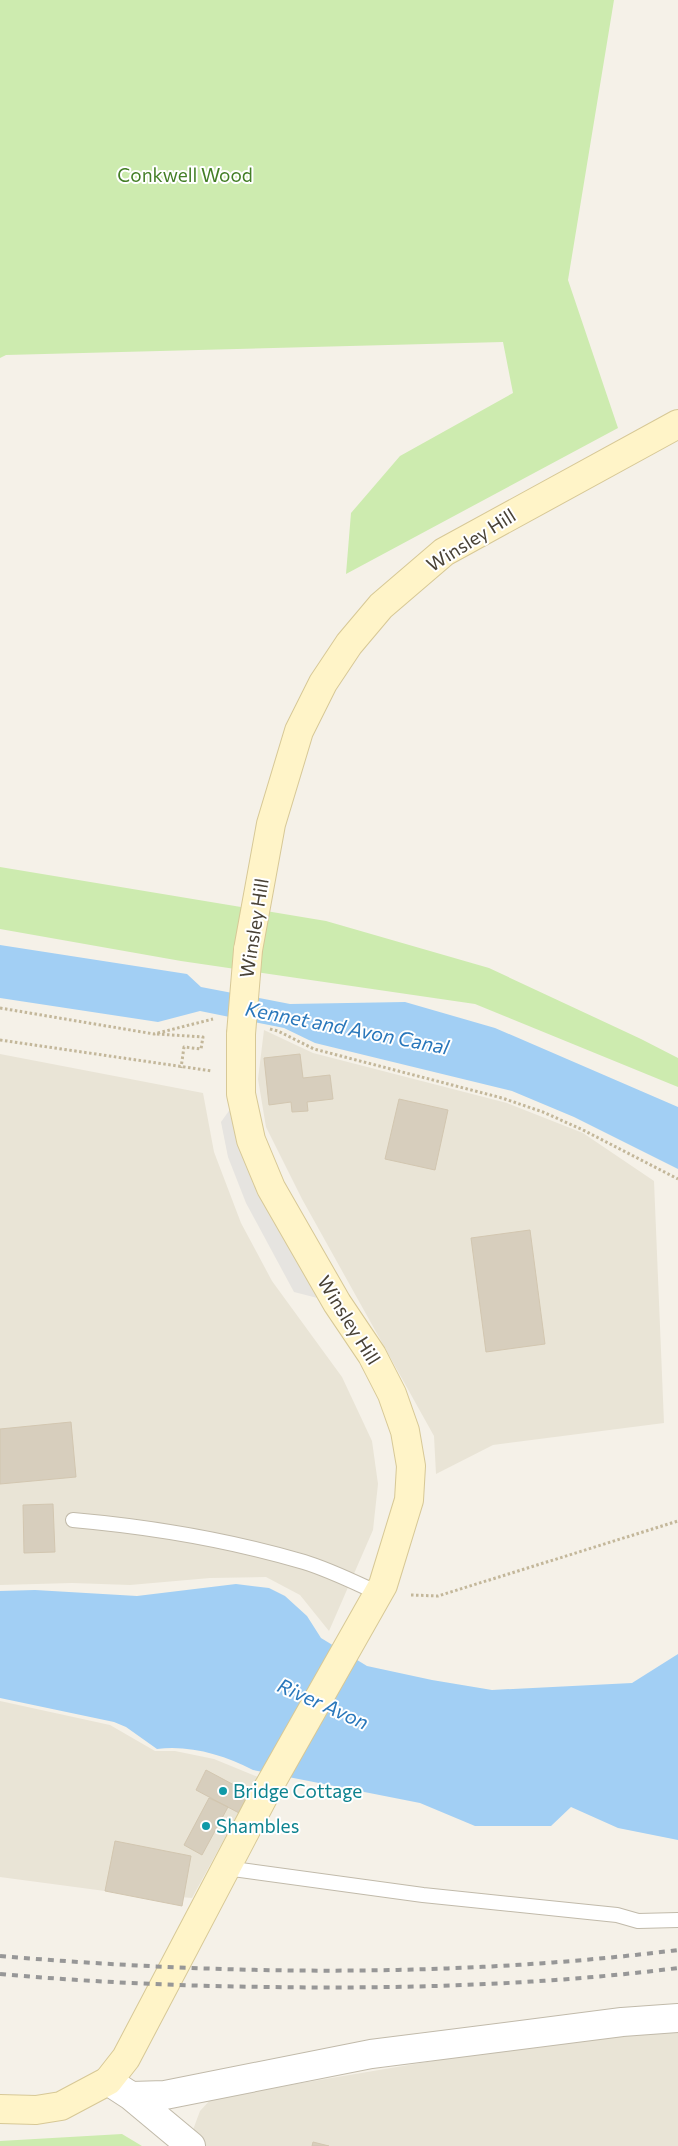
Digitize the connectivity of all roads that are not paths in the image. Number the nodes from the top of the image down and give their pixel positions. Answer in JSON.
{"nodes":[{"id":1,"x":678,"y":424,"type":"edge"},
{"id":2,"x":73,"y":1520,"type":"dead end"},
{"id":3,"x":380,"y":1589,"type":"junction"},
{"id":4,"x":226,"y":1868,"type":"junction"},
{"id":5,"x":678,"y":1920,"type":"edge"},
{"id":6,"x":678,"y":2018,"type":"edge"},
{"id":7,"x":108,"y":2081,"type":"junction"},
{"id":8,"x":131,"y":2096,"type":"junction"},
{"id":9,"x":0,"y":2109,"type":"edge"},
{"id":10,"x":191,"y":2146,"type":"edge"}],
"edges":[{"from":1,"to":3,"type":"main road","name":"Winsley Hill","bridge":true},
{"from":2,"to":3,"type":"lane"},
{"from":3,"to":4,"type":"main road","name":"Winsley Hill"},
{"from":4,"to":5,"type":"lane"},
{"from":4,"to":7,"type":"main road","name":"Winsley Hill"},
{"from":6,"to":8,"type":"street"},
{"from":7,"to":8,"type":"street"},
{"from":7,"to":9,"type":"main road"},
{"from":8,"to":10,"type":"street"}]}
